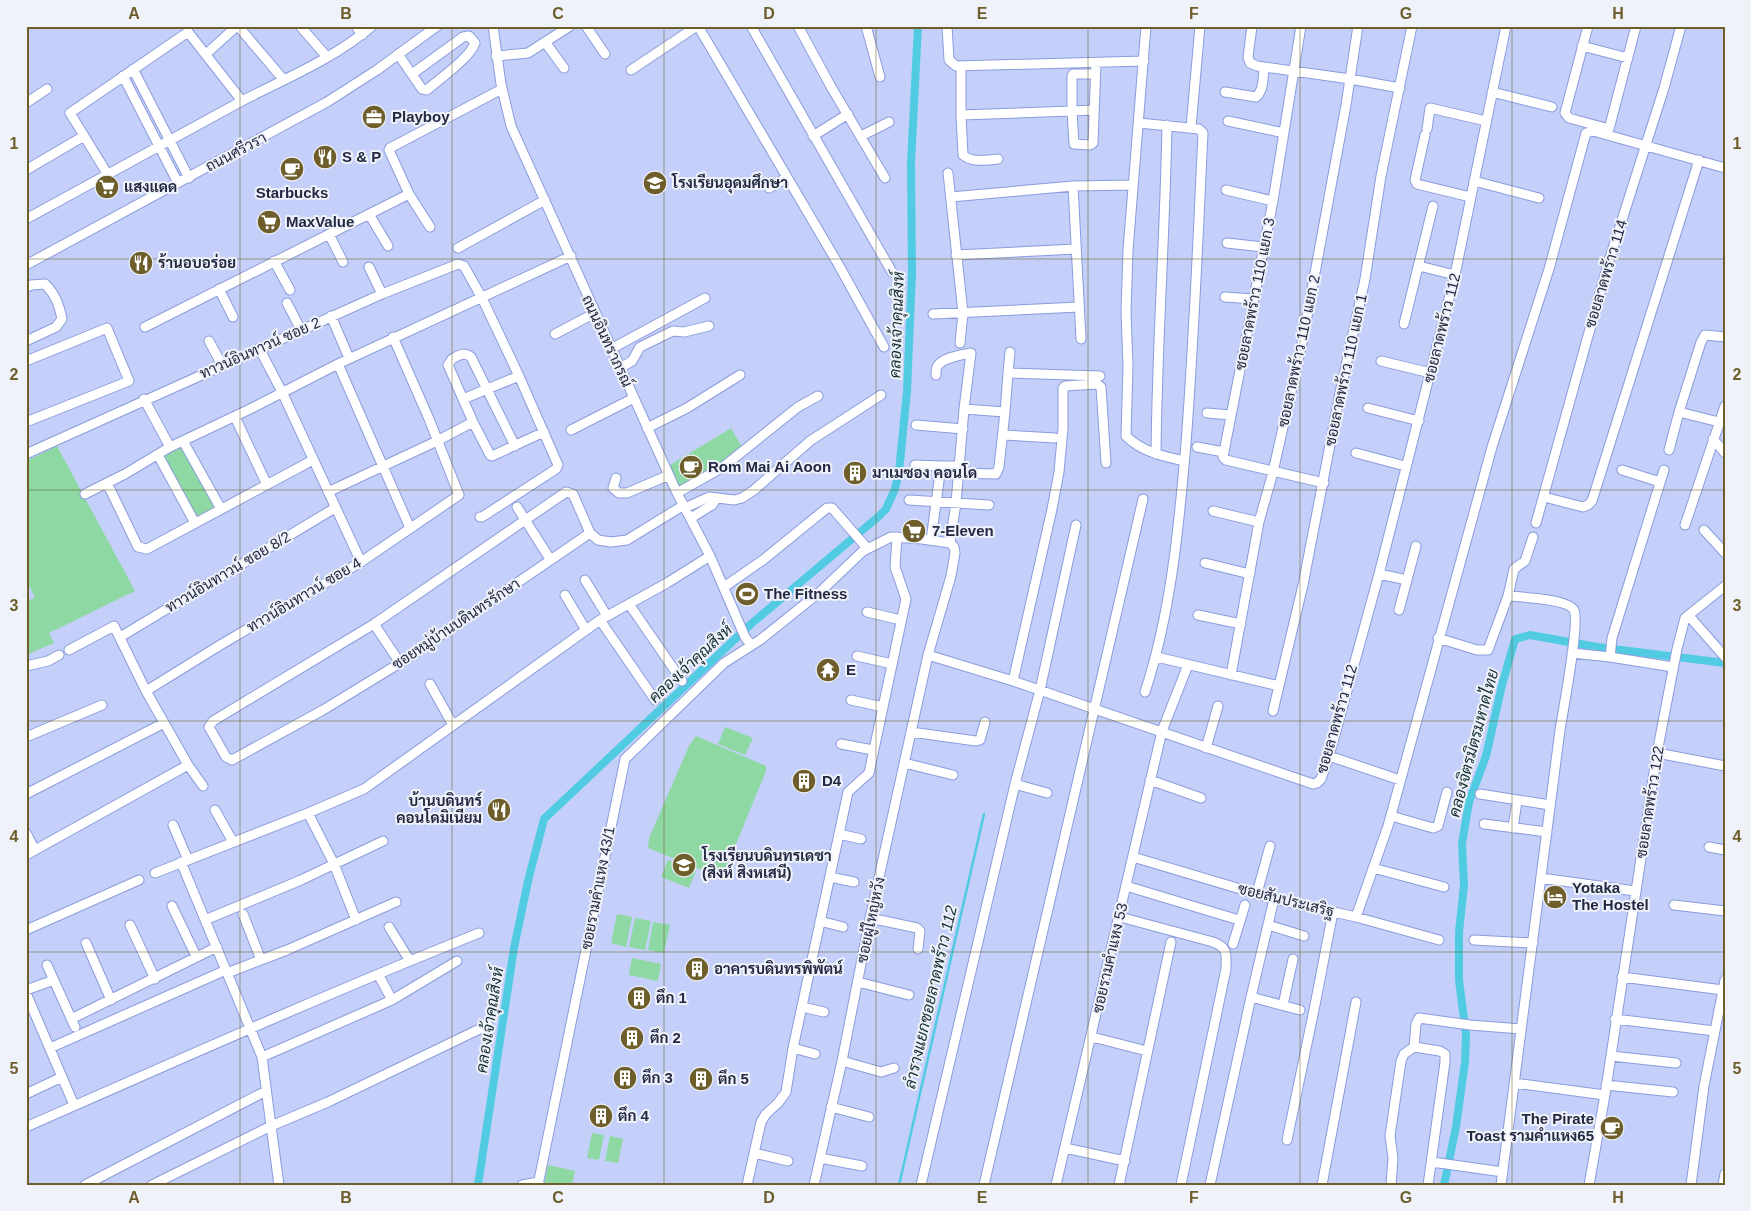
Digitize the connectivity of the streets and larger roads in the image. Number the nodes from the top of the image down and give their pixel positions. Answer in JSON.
{"nodes":[{"id":1,"x":238,"y":26,"type":"edge"},
{"id":2,"x":300,"y":26,"type":"edge"},
{"id":3,"x":356,"y":26,"type":"edge"},
{"id":4,"x":372,"y":26,"type":"edge"},
{"id":5,"x":437,"y":26,"type":"edge"},
{"id":6,"x":493,"y":26,"type":"edge"},
{"id":7,"x":570,"y":26,"type":"edge"},
{"id":8,"x":586,"y":26,"type":"edge"},
{"id":9,"x":697,"y":26,"type":"edge"},
{"id":10,"x":751,"y":26,"type":"edge"},
{"id":11,"x":798,"y":26,"type":"edge"},
{"id":12,"x":866,"y":26,"type":"edge"},
{"id":13,"x":947,"y":26,"type":"edge"},
{"id":14,"x":1146,"y":26,"type":"edge"},
{"id":15,"x":1200,"y":26,"type":"edge"},
{"id":16,"x":1252,"y":26,"type":"edge"},
{"id":17,"x":1301,"y":26,"type":"edge"},
{"id":18,"x":1358,"y":26,"type":"edge"},
{"id":19,"x":1412,"y":26,"type":"edge"},
{"id":20,"x":1506,"y":26,"type":"edge"},
{"id":21,"x":1588,"y":26,"type":"edge"},
{"id":22,"x":1636,"y":26,"type":"edge"},
{"id":23,"x":1681,"y":26,"type":"edge"},
{"id":24,"x":362,"y":35,"type":"junction"},
{"id":25,"x":546,"y":42,"type":"junction"},
{"id":26,"x":1582,"y":46,"type":"junction"},
{"id":27,"x":206,"y":54,"type":"junction"},
{"id":28,"x":398,"y":54,"type":"junction"},
{"id":29,"x":605,"y":54,"type":"dead end"},
{"id":30,"x":496,"y":56,"type":"junction"},
{"id":31,"x":327,"y":57,"type":"junction"},
{"id":32,"x":1628,"y":58,"type":"junction"},
{"id":33,"x":1144,"y":61,"type":"junction"},
{"id":34,"x":1096,"y":63,"type":"junction"},
{"id":35,"x":961,"y":67,"type":"junction"},
{"id":36,"x":1264,"y":67,"type":"junction"},
{"id":37,"x":564,"y":68,"type":"dead end"},
{"id":38,"x":133,"y":69,"type":"junction"},
{"id":39,"x":631,"y":70,"type":"dead end"},
{"id":40,"x":1294,"y":70,"type":"junction"},
{"id":41,"x":412,"y":74,"type":"junction"},
{"id":42,"x":1095,"y":74,"type":"junction"},
{"id":43,"x":123,"y":76,"type":"junction"},
{"id":44,"x":880,"y":77,"type":"dead end"},
{"id":45,"x":1350,"y":78,"type":"junction"},
{"id":46,"x":284,"y":79,"type":"junction"},
{"id":47,"x":1400,"y":88,"type":"junction"},
{"id":48,"x":47,"y":89,"type":"dead end"},
{"id":49,"x":502,"y":89,"type":"junction"},
{"id":50,"x":1225,"y":92,"type":"dead end"},
{"id":51,"x":1492,"y":92,"type":"junction"},
{"id":52,"x":242,"y":101,"type":"junction"},
{"id":53,"x":26,"y":103,"type":"edge"},
{"id":54,"x":1552,"y":107,"type":"dead end"},
{"id":55,"x":1094,"y":110,"type":"junction"},
{"id":56,"x":1072,"y":111,"type":"junction"},
{"id":57,"x":848,"y":114,"type":"junction"},
{"id":58,"x":961,"y":115,"type":"junction"},
{"id":59,"x":1228,"y":121,"type":"dead end"},
{"id":60,"x":889,"y":122,"type":"dead end"},
{"id":61,"x":1486,"y":122,"type":"junction"},
{"id":62,"x":1139,"y":123,"type":"junction"},
{"id":63,"x":1167,"y":125,"type":"junction"},
{"id":64,"x":1191,"y":127,"type":"junction"},
{"id":65,"x":1608,"y":132,"type":"junction"},
{"id":66,"x":1284,"y":133,"type":"junction"},
{"id":67,"x":84,"y":136,"type":"junction"},
{"id":68,"x":813,"y":136,"type":"junction"},
{"id":69,"x":861,"y":136,"type":"junction"},
{"id":70,"x":170,"y":141,"type":"junction"},
{"id":71,"x":1646,"y":145,"type":"junction"},
{"id":72,"x":160,"y":147,"type":"junction"},
{"id":73,"x":998,"y":159,"type":"dead end"},
{"id":74,"x":1698,"y":160,"type":"junction"},
{"id":75,"x":1725,"y":168,"type":"edge"},
{"id":76,"x":26,"y":170,"type":"edge"},
{"id":77,"x":948,"y":173,"type":"dead end"},
{"id":78,"x":108,"y":175,"type":"junction"},
{"id":79,"x":189,"y":178,"type":"junction"},
{"id":80,"x":786,"y":178,"type":"junction"},
{"id":81,"x":885,"y":178,"type":"dead end"},
{"id":82,"x":1474,"y":181,"type":"junction"},
{"id":83,"x":178,"y":183,"type":"junction"},
{"id":84,"x":1133,"y":185,"type":"junction"},
{"id":85,"x":1073,"y":186,"type":"junction"},
{"id":86,"x":769,"y":188,"type":"dead end"},
{"id":87,"x":1226,"y":190,"type":"dead end"},
{"id":88,"x":409,"y":194,"type":"junction"},
{"id":89,"x":951,"y":196,"type":"junction"},
{"id":90,"x":1471,"y":197,"type":"junction"},
{"id":91,"x":1539,"y":198,"type":"dead end"},
{"id":92,"x":545,"y":200,"type":"junction"},
{"id":93,"x":1273,"y":201,"type":"junction"},
{"id":94,"x":1433,"y":206,"type":"dead end"},
{"id":95,"x":368,"y":214,"type":"junction"},
{"id":96,"x":26,"y":219,"type":"edge"},
{"id":97,"x":430,"y":227,"type":"dead end"},
{"id":98,"x":330,"y":234,"type":"junction"},
{"id":99,"x":1227,"y":243,"type":"dead end"},
{"id":100,"x":388,"y":246,"type":"dead end"},
{"id":101,"x":1263,"y":247,"type":"junction"},
{"id":102,"x":458,"y":248,"type":"dead end"},
{"id":103,"x":1076,"y":249,"type":"junction"},
{"id":104,"x":956,"y":255,"type":"junction"},
{"id":105,"x":571,"y":256,"type":"junction"},
{"id":106,"x":274,"y":261,"type":"junction"},
{"id":107,"x":343,"y":262,"type":"dead end"},
{"id":108,"x":26,"y":265,"type":"edge"},
{"id":109,"x":1419,"y":266,"type":"junction"},
{"id":110,"x":370,"y":267,"type":"dead end"},
{"id":111,"x":892,"y":272,"type":"dead end"},
{"id":112,"x":1455,"y":275,"type":"junction"},
{"id":113,"x":26,"y":288,"type":"edge"},
{"id":114,"x":219,"y":289,"type":"junction"},
{"id":115,"x":290,"y":290,"type":"dead end"},
{"id":116,"x":382,"y":294,"type":"junction"},
{"id":117,"x":1225,"y":297,"type":"dead end"},
{"id":118,"x":482,"y":298,"type":"junction"},
{"id":119,"x":704,"y":298,"type":"dead end"},
{"id":120,"x":1254,"y":299,"type":"junction"},
{"id":121,"x":287,"y":303,"type":"dead end"},
{"id":122,"x":1079,"y":308,"type":"junction"},
{"id":123,"x":595,"y":313,"type":"junction"},
{"id":124,"x":963,"y":313,"type":"junction"},
{"id":125,"x":933,"y":314,"type":"dead end"},
{"id":126,"x":331,"y":316,"type":"junction"},
{"id":127,"x":233,"y":317,"type":"dead end"},
{"id":128,"x":1404,"y":324,"type":"dead end"},
{"id":129,"x":709,"y":326,"type":"dead end"},
{"id":130,"x":145,"y":327,"type":"dead end"},
{"id":131,"x":300,"y":330,"type":"junction"},
{"id":132,"x":555,"y":334,"type":"dead end"},
{"id":133,"x":393,"y":337,"type":"junction"},
{"id":134,"x":1082,"y":338,"type":"dead end"},
{"id":135,"x":1725,"y":338,"type":"edge"},
{"id":136,"x":26,"y":341,"type":"edge"},
{"id":137,"x":209,"y":341,"type":"dead end"},
{"id":138,"x":960,"y":343,"type":"dead end"},
{"id":139,"x":884,"y":347,"type":"dead end"},
{"id":140,"x":259,"y":348,"type":"junction"},
{"id":141,"x":611,"y":349,"type":"junction"},
{"id":142,"x":1010,"y":352,"type":"dead end"},
{"id":143,"x":349,"y":358,"type":"junction"},
{"id":144,"x":1381,"y":361,"type":"dead end"},
{"id":145,"x":26,"y":362,"type":"edge"},
{"id":146,"x":338,"y":364,"type":"junction"},
{"id":147,"x":222,"y":365,"type":"junction"},
{"id":148,"x":620,"y":368,"type":"junction"},
{"id":149,"x":1008,"y":373,"type":"junction"},
{"id":150,"x":1431,"y":373,"type":"junction"},
{"id":151,"x":740,"y":375,"type":"dead end"},
{"id":152,"x":936,"y":375,"type":"dead end"},
{"id":153,"x":519,"y":376,"type":"junction"},
{"id":154,"x":1100,"y":376,"type":"dead end"},
{"id":155,"x":487,"y":389,"type":"junction"},
{"id":156,"x":282,"y":392,"type":"junction"},
{"id":157,"x":882,"y":395,"type":"dead end"},
{"id":158,"x":818,"y":396,"type":"dead end"},
{"id":159,"x":634,"y":398,"type":"junction"},
{"id":160,"x":463,"y":399,"type":"junction"},
{"id":161,"x":144,"y":400,"type":"junction"},
{"id":162,"x":1725,"y":406,"type":"edge"},
{"id":163,"x":1368,"y":408,"type":"dead end"},
{"id":164,"x":964,"y":409,"type":"junction"},
{"id":165,"x":1005,"y":412,"type":"junction"},
{"id":166,"x":1679,"y":412,"type":"junction"},
{"id":167,"x":1207,"y":413,"type":"dead end"},
{"id":168,"x":1232,"y":415,"type":"junction"},
{"id":169,"x":235,"y":416,"type":"junction"},
{"id":170,"x":1419,"y":421,"type":"junction"},
{"id":171,"x":26,"y":422,"type":"edge"},
{"id":172,"x":474,"y":422,"type":"junction"},
{"id":173,"x":1719,"y":422,"type":"junction"},
{"id":174,"x":916,"y":425,"type":"dead end"},
{"id":175,"x":648,"y":428,"type":"junction"},
{"id":176,"x":963,"y":429,"type":"junction"},
{"id":177,"x":572,"y":430,"type":"dead end"},
{"id":178,"x":544,"y":432,"type":"junction"},
{"id":179,"x":1003,"y":435,"type":"junction"},
{"id":180,"x":1055,"y":438,"type":"dead end"},
{"id":181,"x":1713,"y":439,"type":"junction"},
{"id":182,"x":183,"y":441,"type":"junction"},
{"id":183,"x":437,"y":441,"type":"junction"},
{"id":184,"x":515,"y":446,"type":"junction"},
{"id":185,"x":170,"y":447,"type":"junction"},
{"id":186,"x":1197,"y":447,"type":"dead end"},
{"id":187,"x":1669,"y":450,"type":"dead end"},
{"id":188,"x":1224,"y":452,"type":"junction"},
{"id":189,"x":1356,"y":453,"type":"dead end"},
{"id":190,"x":1725,"y":453,"type":"edge"},
{"id":191,"x":26,"y":454,"type":"edge"},
{"id":192,"x":1156,"y":454,"type":"junction"},
{"id":193,"x":158,"y":455,"type":"junction"},
{"id":194,"x":313,"y":460,"type":"junction"},
{"id":195,"x":1184,"y":461,"type":"junction"},
{"id":196,"x":1106,"y":463,"type":"dead end"},
{"id":197,"x":914,"y":465,"type":"dead end"},
{"id":198,"x":382,"y":466,"type":"junction"},
{"id":199,"x":941,"y":466,"type":"junction"},
{"id":200,"x":1405,"y":466,"type":"junction"},
{"id":201,"x":959,"y":469,"type":"junction"},
{"id":202,"x":1622,"y":470,"type":"dead end"},
{"id":203,"x":1664,"y":470,"type":"dead end"},
{"id":204,"x":1273,"y":472,"type":"junction"},
{"id":205,"x":669,"y":475,"type":"junction"},
{"id":206,"x":616,"y":478,"type":"dead end"},
{"id":207,"x":1660,"y":482,"type":"junction"},
{"id":208,"x":107,"y":483,"type":"junction"},
{"id":209,"x":1324,"y":483,"type":"junction"},
{"id":210,"x":267,"y":485,"type":"junction"},
{"id":211,"x":328,"y":492,"type":"junction"},
{"id":212,"x":677,"y":493,"type":"junction"},
{"id":213,"x":85,"y":494,"type":"dead end"},
{"id":214,"x":1544,"y":496,"type":"junction"},
{"id":215,"x":716,"y":499,"type":"junction"},
{"id":216,"x":1143,"y":499,"type":"dead end"},
{"id":217,"x":909,"y":500,"type":"dead end"},
{"id":218,"x":936,"y":501,"type":"junction"},
{"id":219,"x":956,"y":503,"type":"junction"},
{"id":220,"x":989,"y":505,"type":"dead end"},
{"id":221,"x":684,"y":506,"type":"junction"},
{"id":222,"x":517,"y":507,"type":"dead end"},
{"id":223,"x":335,"y":508,"type":"junction"},
{"id":224,"x":221,"y":509,"type":"junction"},
{"id":225,"x":1213,"y":511,"type":"dead end"},
{"id":226,"x":480,"y":517,"type":"dead end"},
{"id":227,"x":691,"y":518,"type":"junction"},
{"id":228,"x":525,"y":521,"type":"junction"},
{"id":229,"x":1259,"y":522,"type":"junction"},
{"id":230,"x":195,"y":523,"type":"junction"},
{"id":231,"x":1536,"y":524,"type":"dead end"},
{"id":232,"x":1076,"y":525,"type":"dead end"},
{"id":233,"x":1685,"y":525,"type":"dead end"},
{"id":234,"x":410,"y":528,"type":"junction"},
{"id":235,"x":1704,"y":530,"type":"dead end"},
{"id":236,"x":590,"y":533,"type":"junction"},
{"id":237,"x":897,"y":537,"type":"junction"},
{"id":238,"x":1533,"y":537,"type":"dead end"},
{"id":239,"x":931,"y":540,"type":"junction"},
{"id":240,"x":950,"y":543,"type":"junction"},
{"id":241,"x":864,"y":545,"type":"junction"},
{"id":242,"x":1416,"y":546,"type":"dead end"},
{"id":243,"x":1725,"y":554,"type":"edge"},
{"id":244,"x":710,"y":556,"type":"junction"},
{"id":245,"x":550,"y":559,"type":"junction"},
{"id":246,"x":361,"y":562,"type":"junction"},
{"id":247,"x":1205,"y":563,"type":"dead end"},
{"id":248,"x":1250,"y":574,"type":"junction"},
{"id":249,"x":1379,"y":574,"type":"junction"},
{"id":250,"x":585,"y":580,"type":"dead end"},
{"id":251,"x":1407,"y":580,"type":"junction"},
{"id":252,"x":1725,"y":586,"type":"edge"},
{"id":253,"x":724,"y":587,"type":"junction"},
{"id":254,"x":565,"y":595,"type":"dead end"},
{"id":255,"x":1508,"y":596,"type":"junction"},
{"id":256,"x":629,"y":604,"type":"junction"},
{"id":257,"x":1399,"y":610,"type":"dead end"},
{"id":258,"x":867,"y":612,"type":"dead end"},
{"id":259,"x":1198,"y":615,"type":"dead end"},
{"id":260,"x":1689,"y":616,"type":"junction"},
{"id":261,"x":603,"y":618,"type":"junction"},
{"id":262,"x":901,"y":620,"type":"junction"},
{"id":263,"x":374,"y":624,"type":"junction"},
{"id":264,"x":1241,"y":624,"type":"junction"},
{"id":265,"x":586,"y":630,"type":"junction"},
{"id":266,"x":120,"y":637,"type":"junction"},
{"id":267,"x":1438,"y":638,"type":"junction"},
{"id":268,"x":751,"y":645,"type":"junction"},
{"id":269,"x":69,"y":650,"type":"dead end"},
{"id":270,"x":1573,"y":650,"type":"junction"},
{"id":271,"x":59,"y":655,"type":"dead end"},
{"id":272,"x":928,"y":655,"type":"junction"},
{"id":273,"x":1611,"y":655,"type":"junction"},
{"id":274,"x":857,"y":656,"type":"dead end"},
{"id":275,"x":1157,"y":657,"type":"junction"},
{"id":276,"x":1725,"y":657,"type":"edge"},
{"id":277,"x":400,"y":663,"type":"junction"},
{"id":278,"x":1674,"y":663,"type":"junction"},
{"id":279,"x":892,"y":664,"type":"junction"},
{"id":280,"x":1188,"y":665,"type":"junction"},
{"id":281,"x":26,"y":666,"type":"edge"},
{"id":282,"x":1231,"y":675,"type":"junction"},
{"id":283,"x":682,"y":681,"type":"dead end"},
{"id":284,"x":1013,"y":681,"type":"junction"},
{"id":285,"x":430,"y":684,"type":"dead end"},
{"id":286,"x":1279,"y":686,"type":"junction"},
{"id":287,"x":1040,"y":690,"type":"junction"},
{"id":288,"x":146,"y":691,"type":"junction"},
{"id":289,"x":1145,"y":692,"type":"dead end"},
{"id":290,"x":656,"y":700,"type":"dead end"},
{"id":291,"x":850,"y":700,"type":"dead end"},
{"id":292,"x":102,"y":704,"type":"dead end"},
{"id":293,"x":1218,"y":706,"type":"dead end"},
{"id":294,"x":882,"y":707,"type":"junction"},
{"id":295,"x":1094,"y":708,"type":"junction"},
{"id":296,"x":1273,"y":711,"type":"dead end"},
{"id":297,"x":985,"y":722,"type":"dead end"},
{"id":298,"x":164,"y":723,"type":"junction"},
{"id":299,"x":454,"y":725,"type":"junction"},
{"id":300,"x":1162,"y":731,"type":"junction"},
{"id":301,"x":911,"y":732,"type":"junction"},
{"id":302,"x":26,"y":738,"type":"edge"},
{"id":303,"x":841,"y":744,"type":"dead end"},
{"id":304,"x":1206,"y":748,"type":"junction"},
{"id":305,"x":874,"y":750,"type":"junction"},
{"id":306,"x":1657,"y":753,"type":"junction"},
{"id":307,"x":1329,"y":756,"type":"junction"},
{"id":308,"x":904,"y":763,"type":"junction"},
{"id":309,"x":188,"y":765,"type":"junction"},
{"id":310,"x":1725,"y":766,"type":"edge"},
{"id":311,"x":953,"y":775,"type":"dead end"},
{"id":312,"x":1150,"y":780,"type":"junction"},
{"id":313,"x":1400,"y":780,"type":"junction"},
{"id":314,"x":1015,"y":784,"type":"junction"},
{"id":315,"x":203,"y":786,"type":"dead end"},
{"id":316,"x":1447,"y":792,"type":"dead end"},
{"id":317,"x":1047,"y":793,"type":"dead end"},
{"id":318,"x":26,"y":794,"type":"edge"},
{"id":319,"x":1480,"y":794,"type":"dead end"},
{"id":320,"x":1201,"y":798,"type":"dead end"},
{"id":321,"x":1517,"y":801,"type":"junction"},
{"id":322,"x":1550,"y":805,"type":"junction"},
{"id":323,"x":215,"y":810,"type":"dead end"},
{"id":324,"x":308,"y":813,"type":"junction"},
{"id":325,"x":1391,"y":816,"type":"junction"},
{"id":326,"x":1484,"y":824,"type":"dead end"},
{"id":327,"x":173,"y":825,"type":"dead end"},
{"id":328,"x":1513,"y":828,"type":"junction"},
{"id":329,"x":1547,"y":832,"type":"junction"},
{"id":330,"x":26,"y":833,"type":"edge"},
{"id":331,"x":839,"y":834,"type":"junction"},
{"id":332,"x":861,"y":839,"type":"dead end"},
{"id":333,"x":383,"y":841,"type":"dead end"},
{"id":334,"x":232,"y":842,"type":"junction"},
{"id":335,"x":1270,"y":846,"type":"dead end"},
{"id":336,"x":1709,"y":847,"type":"dead end"},
{"id":337,"x":1725,"y":850,"type":"edge"},
{"id":338,"x":31,"y":853,"type":"edge"},
{"id":339,"x":1133,"y":857,"type":"junction"},
{"id":340,"x":185,"y":861,"type":"junction"},
{"id":341,"x":334,"y":864,"type":"junction"},
{"id":342,"x":1373,"y":868,"type":"junction"},
{"id":343,"x":155,"y":873,"type":"dead end"},
{"id":344,"x":830,"y":877,"type":"junction"},
{"id":345,"x":1541,"y":878,"type":"junction"},
{"id":346,"x":139,"y":880,"type":"dead end"},
{"id":347,"x":854,"y":882,"type":"dead end"},
{"id":348,"x":1126,"y":886,"type":"junction"},
{"id":349,"x":1444,"y":888,"type":"dead end"},
{"id":350,"x":1635,"y":891,"type":"junction"},
{"id":351,"x":1257,"y":893,"type":"junction"},
{"id":352,"x":1274,"y":898,"type":"junction"},
{"id":353,"x":396,"y":902,"type":"dead end"},
{"id":354,"x":1245,"y":905,"type":"dead end"},
{"id":355,"x":1674,"y":905,"type":"dead end"},
{"id":356,"x":172,"y":906,"type":"dead end"},
{"id":357,"x":1725,"y":910,"type":"edge"},
{"id":358,"x":1333,"y":912,"type":"junction"},
{"id":359,"x":243,"y":914,"type":"dead end"},
{"id":360,"x":1120,"y":916,"type":"junction"},
{"id":361,"x":1356,"y":916,"type":"junction"},
{"id":362,"x":870,"y":918,"type":"junction"},
{"id":363,"x":205,"y":920,"type":"junction"},
{"id":364,"x":356,"y":920,"type":"junction"},
{"id":365,"x":1240,"y":920,"type":"junction"},
{"id":366,"x":820,"y":921,"type":"junction"},
{"id":367,"x":130,"y":925,"type":"dead end"},
{"id":368,"x":1268,"y":925,"type":"junction"},
{"id":369,"x":389,"y":927,"type":"dead end"},
{"id":370,"x":843,"y":927,"type":"dead end"},
{"id":371,"x":26,"y":930,"type":"edge"},
{"id":372,"x":479,"y":933,"type":"dead end"},
{"id":373,"x":1304,"y":936,"type":"dead end"},
{"id":374,"x":1439,"y":940,"type":"dead end"},
{"id":375,"x":1474,"y":940,"type":"dead end"},
{"id":376,"x":86,"y":942,"type":"dead end"},
{"id":377,"x":1171,"y":942,"type":"dead end"},
{"id":378,"x":1533,"y":943,"type":"junction"},
{"id":379,"x":1233,"y":944,"type":"dead end"},
{"id":380,"x":217,"y":947,"type":"junction"},
{"id":381,"x":918,"y":949,"type":"dead end"},
{"id":382,"x":196,"y":956,"type":"junction"},
{"id":383,"x":1293,"y":959,"type":"dead end"},
{"id":384,"x":261,"y":960,"type":"junction"},
{"id":385,"x":410,"y":961,"type":"junction"},
{"id":386,"x":457,"y":961,"type":"dead end"},
{"id":387,"x":811,"y":964,"type":"junction"},
{"id":388,"x":47,"y":965,"type":"dead end"},
{"id":389,"x":833,"y":970,"type":"dead end"},
{"id":390,"x":227,"y":972,"type":"junction"},
{"id":391,"x":378,"y":974,"type":"junction"},
{"id":392,"x":1622,"y":977,"type":"junction"},
{"id":393,"x":155,"y":978,"type":"junction"},
{"id":394,"x":54,"y":980,"type":"junction"},
{"id":395,"x":858,"y":982,"type":"junction"},
{"id":396,"x":1724,"y":985,"type":"edge"},
{"id":397,"x":26,"y":992,"type":"edge"},
{"id":398,"x":909,"y":995,"type":"dead end"},
{"id":399,"x":1251,"y":997,"type":"junction"},
{"id":400,"x":111,"y":1000,"type":"junction"},
{"id":401,"x":392,"y":1000,"type":"junction"},
{"id":402,"x":1356,"y":1002,"type":"dead end"},
{"id":403,"x":1283,"y":1005,"type":"junction"},
{"id":404,"x":802,"y":1007,"type":"junction"},
{"id":405,"x":1300,"y":1010,"type":"dead end"},
{"id":406,"x":824,"y":1012,"type":"dead end"},
{"id":407,"x":1615,"y":1019,"type":"junction"},
{"id":408,"x":488,"y":1025,"type":"dead end"},
{"id":409,"x":251,"y":1028,"type":"junction"},
{"id":410,"x":1521,"y":1029,"type":"junction"},
{"id":411,"x":1715,"y":1031,"type":"junction"},
{"id":412,"x":1092,"y":1037,"type":"junction"},
{"id":413,"x":1414,"y":1047,"type":"junction"},
{"id":414,"x":50,"y":1048,"type":"junction"},
{"id":415,"x":793,"y":1048,"type":"junction"},
{"id":416,"x":1147,"y":1050,"type":"junction"},
{"id":417,"x":815,"y":1054,"type":"dead end"},
{"id":418,"x":1611,"y":1056,"type":"junction"},
{"id":419,"x":262,"y":1057,"type":"junction"},
{"id":420,"x":842,"y":1061,"type":"junction"},
{"id":421,"x":1676,"y":1063,"type":"dead end"},
{"id":422,"x":894,"y":1068,"type":"dead end"},
{"id":423,"x":62,"y":1077,"type":"junction"},
{"id":424,"x":1514,"y":1082,"type":"junction"},
{"id":425,"x":1606,"y":1085,"type":"junction"},
{"id":426,"x":266,"y":1091,"type":"junction"},
{"id":427,"x":1673,"y":1092,"type":"dead end"},
{"id":428,"x":26,"y":1094,"type":"edge"},
{"id":429,"x":1605,"y":1095,"type":"junction"},
{"id":430,"x":74,"y":1105,"type":"junction"},
{"id":431,"x":831,"y":1107,"type":"junction"},
{"id":432,"x":869,"y":1117,"type":"dead end"},
{"id":433,"x":270,"y":1126,"type":"junction"},
{"id":434,"x":26,"y":1127,"type":"edge"},
{"id":435,"x":1287,"y":1140,"type":"dead end"},
{"id":436,"x":1065,"y":1148,"type":"junction"},
{"id":437,"x":754,"y":1153,"type":"junction"},
{"id":438,"x":820,"y":1158,"type":"junction"},
{"id":439,"x":788,"y":1160,"type":"dead end"},
{"id":440,"x":1125,"y":1161,"type":"junction"},
{"id":441,"x":1432,"y":1162,"type":"junction"},
{"id":442,"x":862,"y":1166,"type":"dead end"},
{"id":443,"x":1502,"y":1172,"type":"junction"},
{"id":444,"x":1725,"y":1174,"type":"edge"},
{"id":445,"x":539,"y":1183,"type":"edge"},
{"id":446,"x":85,"y":1185,"type":"edge"},
{"id":447,"x":152,"y":1185,"type":"edge"},
{"id":448,"x":279,"y":1185,"type":"edge"},
{"id":449,"x":522,"y":1185,"type":"edge"},
{"id":450,"x":747,"y":1185,"type":"edge"},
{"id":451,"x":814,"y":1185,"type":"edge"},
{"id":452,"x":921,"y":1185,"type":"edge"},
{"id":453,"x":984,"y":1185,"type":"edge"},
{"id":454,"x":1056,"y":1185,"type":"edge"},
{"id":455,"x":1119,"y":1185,"type":"edge"},
{"id":456,"x":1180,"y":1185,"type":"edge"},
{"id":457,"x":1210,"y":1185,"type":"edge"},
{"id":458,"x":1322,"y":1185,"type":"edge"},
{"id":459,"x":1391,"y":1185,"type":"edge"},
{"id":460,"x":1428,"y":1185,"type":"edge"},
{"id":461,"x":1501,"y":1185,"type":"edge"},
{"id":462,"x":1589,"y":1185,"type":"edge"},
{"id":463,"x":1691,"y":1185,"type":"edge"},
{"id":464,"x":1722,"y":1185,"type":"edge"}],
"edges":[{"from":1,"to":27,"type":"street"},
{"from":1,"to":46,"type":"street"},
{"from":2,"to":31,"type":"street"},
{"from":3,"to":24,"type":"street"},
{"from":4,"to":24,"type":"street"},
{"from":5,"to":28,"type":"street","name":"ถนนศรีวรา"},
{"from":6,"to":30,"type":"street","name":"ถนนอินทราภรณ์"},
{"from":7,"to":25,"type":"street"},
{"from":8,"to":29,"type":"street"},
{"from":9,"to":39,"type":"street"},
{"from":9,"to":80,"type":"street"},
{"from":10,"to":68,"type":"street"},
{"from":11,"to":57,"type":"street"},
{"from":12,"to":44,"type":"street"},
{"from":13,"to":35,"type":"street"},
{"from":14,"to":33,"type":"street"},
{"from":15,"to":64,"type":"street"},
{"from":16,"to":36,"type":"street"},
{"from":17,"to":40,"type":"street","name":"ซอยลาดพร้าว 110 แยก 3"},
{"from":18,"to":45,"type":"street","name":"ซอยลาดพร้าว 110 แยก 2"},
{"from":19,"to":47,"type":"street","name":"ซอยลาดพร้าว 110 แยก 1"},
{"from":20,"to":51,"type":"street","name":"ซอยลาดพร้าว 112"},
{"from":21,"to":26,"type":"street"},
{"from":22,"to":32,"type":"street"},
{"from":23,"to":71,"type":"street","name":"ซอยลาดพร้าว 114"},
{"from":24,"to":31,"type":"street"},
{"from":25,"to":30,"type":"street"},
{"from":25,"to":37,"type":"street"},
{"from":26,"to":32,"type":"street"},
{"from":26,"to":65,"type":"street"},
{"from":27,"to":38,"type":"street"},
{"from":27,"to":52,"type":"street"},
{"from":28,"to":41,"type":"street"},
{"from":28,"to":79,"type":"street","name":"ถนนศรีวรา"},
{"from":30,"to":49,"type":"street","name":"ถนนอินทราภรณ์"},
{"from":31,"to":46,"type":"street"},
{"from":32,"to":65,"type":"street"},
{"from":33,"to":34,"type":"street"},
{"from":33,"to":62,"type":"street"},
{"from":34,"to":35,"type":"street"},
{"from":34,"to":42,"type":"street"},
{"from":35,"to":58,"type":"street"},
{"from":36,"to":40,"type":"street"},
{"from":36,"to":50,"type":"street"},
{"from":38,"to":43,"type":"street"},
{"from":38,"to":70,"type":"street"},
{"from":40,"to":45,"type":"street"},
{"from":40,"to":66,"type":"street","name":"ซอยลาดพร้าว 110 แยก 3"},
{"from":41,"to":41,"type":"street"},
{"from":42,"to":55,"type":"street"},
{"from":42,"to":56,"type":"street"},
{"from":43,"to":67,"type":"street"},
{"from":43,"to":72,"type":"street"},
{"from":45,"to":47,"type":"street"},
{"from":45,"to":204,"type":"street","name":"ซอยลาดพร้าว 110 แยก 2"},
{"from":46,"to":52,"type":"street"},
{"from":47,"to":209,"type":"street","name":"ซอยลาดพร้าว 110 แยก 1"},
{"from":48,"to":53,"type":"street"},
{"from":49,"to":88,"type":"street"},
{"from":49,"to":92,"type":"street","name":"ถนนอินทราภรณ์"},
{"from":51,"to":54,"type":"street"},
{"from":51,"to":61,"type":"street","name":"ซอยลาดพร้าว 112"},
{"from":52,"to":70,"type":"street"},
{"from":55,"to":56,"type":"street"},
{"from":55,"to":56,"type":"street"},
{"from":56,"to":58,"type":"street"},
{"from":57,"to":68,"type":"street"},
{"from":57,"to":69,"type":"street"},
{"from":58,"to":73,"type":"street"},
{"from":59,"to":66,"type":"street"},
{"from":60,"to":69,"type":"street"},
{"from":61,"to":82,"type":"street","name":"ซอยลาดพร้าว 112"},
{"from":61,"to":90,"type":"street"},
{"from":62,"to":63,"type":"street"},
{"from":62,"to":84,"type":"street"},
{"from":63,"to":64,"type":"street"},
{"from":63,"to":192,"type":"street"},
{"from":64,"to":195,"type":"street"},
{"from":65,"to":71,"type":"street"},
{"from":65,"to":267,"type":"street"},
{"from":66,"to":93,"type":"street","name":"ซอยลาดพร้าว 110 แยก 3"},
{"from":67,"to":76,"type":"street"},
{"from":67,"to":78,"type":"street"},
{"from":68,"to":111,"type":"street"},
{"from":69,"to":81,"type":"street"},
{"from":70,"to":72,"type":"street"},
{"from":70,"to":79,"type":"street"},
{"from":71,"to":74,"type":"street"},
{"from":71,"to":214,"type":"street","name":"ซอยลาดพร้าว 114"},
{"from":72,"to":78,"type":"street"},
{"from":72,"to":83,"type":"street"},
{"from":74,"to":75,"type":"street"},
{"from":74,"to":214,"type":"street"},
{"from":77,"to":89,"type":"street"},
{"from":78,"to":96,"type":"street"},
{"from":79,"to":83,"type":"street","name":"ถนนศรีวรา"},
{"from":80,"to":86,"type":"street"},
{"from":80,"to":139,"type":"street"},
{"from":82,"to":90,"type":"street","name":"ซอยลาดพร้าว 112"},
{"from":82,"to":91,"type":"street"},
{"from":83,"to":108,"type":"street","name":"ถนนศรีวรา"},
{"from":84,"to":85,"type":"street"},
{"from":84,"to":192,"type":"street"},
{"from":85,"to":89,"type":"street"},
{"from":85,"to":103,"type":"street"},
{"from":87,"to":93,"type":"street"},
{"from":88,"to":95,"type":"street"},
{"from":88,"to":97,"type":"street"},
{"from":89,"to":104,"type":"street"},
{"from":90,"to":112,"type":"street","name":"ซอยลาดพร้าว 112"},
{"from":92,"to":102,"type":"street"},
{"from":92,"to":105,"type":"street","name":"ถนนอินทราภรณ์"},
{"from":93,"to":101,"type":"street","name":"ซอยลาดพร้าว 110 แยก 3"},
{"from":94,"to":109,"type":"street"},
{"from":95,"to":98,"type":"street"},
{"from":95,"to":100,"type":"street"},
{"from":98,"to":106,"type":"street"},
{"from":98,"to":107,"type":"street"},
{"from":99,"to":101,"type":"street"},
{"from":101,"to":120,"type":"street","name":"ซอยลาดพร้าว 110 แยก 3"},
{"from":103,"to":104,"type":"street"},
{"from":103,"to":122,"type":"street"},
{"from":104,"to":124,"type":"street"},
{"from":105,"to":118,"type":"street"},
{"from":105,"to":123,"type":"street","name":"ถนนอินทราภรณ์"},
{"from":106,"to":114,"type":"street"},
{"from":106,"to":115,"type":"street"},
{"from":109,"to":112,"type":"street"},
{"from":109,"to":128,"type":"street"},
{"from":110,"to":116,"type":"street"},
{"from":112,"to":150,"type":"street","name":"ซอยลาดพร้าว 112"},
{"from":113,"to":136,"type":"street"},
{"from":114,"to":127,"type":"street"},
{"from":114,"to":130,"type":"street"},
{"from":116,"to":118,"type":"street","name":"ทาวน์อินทาวน์ ซอย 2"},
{"from":116,"to":126,"type":"street","name":"ทาวน์อินทาวน์ ซอย 2"},
{"from":117,"to":120,"type":"street"},
{"from":118,"to":133,"type":"street"},
{"from":118,"to":153,"type":"street"},
{"from":119,"to":141,"type":"street"},
{"from":120,"to":168,"type":"street","name":"ซอยลาดพร้าว 110 แยก 3"},
{"from":121,"to":131,"type":"street"},
{"from":122,"to":124,"type":"street"},
{"from":122,"to":134,"type":"street"},
{"from":123,"to":132,"type":"street"},
{"from":123,"to":141,"type":"street","name":"ถนนอินทราภรณ์"},
{"from":124,"to":125,"type":"street"},
{"from":124,"to":138,"type":"street"},
{"from":126,"to":131,"type":"street","name":"ทาวน์อินทาวน์ ซอย 2"},
{"from":126,"to":143,"type":"street"},
{"from":129,"to":148,"type":"street"},
{"from":131,"to":140,"type":"street","name":"ทาวน์อินทาวน์ ซอย 2"},
{"from":133,"to":143,"type":"street"},
{"from":133,"to":183,"type":"street"},
{"from":135,"to":166,"type":"street"},
{"from":137,"to":147,"type":"street"},
{"from":140,"to":147,"type":"street","name":"ทาวน์อินทาวน์ ซอย 2"},
{"from":140,"to":156,"type":"street"},
{"from":141,"to":148,"type":"street","name":"ถนนอินทราภรณ์"},
{"from":142,"to":149,"type":"street"},
{"from":143,"to":146,"type":"street"},
{"from":144,"to":150,"type":"street"},
{"from":145,"to":171,"type":"street"},
{"from":146,"to":156,"type":"street"},
{"from":146,"to":198,"type":"street"},
{"from":147,"to":161,"type":"street","name":"ทาวน์อินทาวน์ ซอย 2"},
{"from":148,"to":159,"type":"street","name":"ถนนอินทราภรณ์"},
{"from":149,"to":154,"type":"street"},
{"from":149,"to":165,"type":"street"},
{"from":150,"to":170,"type":"street","name":"ซอยลาดพร้าว 112"},
{"from":151,"to":175,"type":"street"},
{"from":152,"to":164,"type":"street"},
{"from":153,"to":155,"type":"street"},
{"from":153,"to":178,"type":"street"},
{"from":155,"to":160,"type":"street"},
{"from":155,"to":160,"type":"street"},
{"from":155,"to":184,"type":"street"},
{"from":156,"to":169,"type":"street"},
{"from":156,"to":194,"type":"street"},
{"from":157,"to":215,"type":"street"},
{"from":158,"to":212,"type":"street"},
{"from":159,"to":175,"type":"street","name":"ถนนอินทราภรณ์"},
{"from":159,"to":177,"type":"street"},
{"from":160,"to":172,"type":"street"},
{"from":161,"to":185,"type":"street"},
{"from":161,"to":191,"type":"street","name":"ทาวน์อินทาวน์ ซอย 2"},
{"from":162,"to":173,"type":"street"},
{"from":163,"to":170,"type":"street"},
{"from":164,"to":165,"type":"street"},
{"from":164,"to":176,"type":"street"},
{"from":165,"to":179,"type":"street"},
{"from":166,"to":173,"type":"street"},
{"from":166,"to":187,"type":"street"},
{"from":167,"to":168,"type":"street"},
{"from":168,"to":188,"type":"street","name":"ซอยลาดพร้าว 110 แยก 3"},
{"from":169,"to":182,"type":"street"},
{"from":169,"to":210,"type":"street"},
{"from":170,"to":200,"type":"street","name":"ซอยลาดพร้าว 112"},
{"from":172,"to":183,"type":"street"},
{"from":172,"to":184,"type":"street"},
{"from":173,"to":181,"type":"street"},
{"from":174,"to":176,"type":"street"},
{"from":175,"to":205,"type":"street","name":"ถนนอินทราภรณ์"},
{"from":176,"to":201,"type":"street"},
{"from":178,"to":184,"type":"street"},
{"from":178,"to":226,"type":"street"},
{"from":179,"to":180,"type":"street"},
{"from":179,"to":201,"type":"street"},
{"from":181,"to":190,"type":"street"},
{"from":181,"to":233,"type":"street"},
{"from":182,"to":185,"type":"street"},
{"from":182,"to":224,"type":"street"},
{"from":183,"to":198,"type":"street"},
{"from":183,"to":234,"type":"street","name":"ทาวน์อินทาวน์ ซอย 4"},
{"from":185,"to":193,"type":"street"},
{"from":186,"to":188,"type":"street"},
{"from":188,"to":204,"type":"street"},
{"from":189,"to":200,"type":"street"},
{"from":192,"to":195,"type":"street"},
{"from":193,"to":208,"type":"street"},
{"from":193,"to":230,"type":"street"},
{"from":194,"to":210,"type":"street"},
{"from":194,"to":211,"type":"street"},
{"from":195,"to":275,"type":"street"},
{"from":196,"to":284,"type":"street"},
{"from":197,"to":199,"type":"street"},
{"from":198,"to":211,"type":"street"},
{"from":198,"to":234,"type":"street"},
{"from":199,"to":201,"type":"street"},
{"from":199,"to":218,"type":"street"},
{"from":200,"to":249,"type":"street","name":"ซอยลาดพร้าว 112"},
{"from":201,"to":219,"type":"street"},
{"from":202,"to":207,"type":"street"},
{"from":203,"to":207,"type":"street"},
{"from":204,"to":209,"type":"street"},
{"from":204,"to":229,"type":"street","name":"ซอยลาดพร้าว 110 แยก 2"},
{"from":205,"to":206,"type":"street"},
{"from":205,"to":212,"type":"street","name":"ถนนอินทราภรณ์"},
{"from":207,"to":273,"type":"street"},
{"from":208,"to":213,"type":"street"},
{"from":208,"to":230,"type":"street"},
{"from":209,"to":286,"type":"street","name":"ซอยลาดพร้าว 110 แยก 1"},
{"from":210,"to":224,"type":"street"},
{"from":211,"to":223,"type":"street"},
{"from":212,"to":221,"type":"street","name":"ถนนอินทราภรณ์"},
{"from":214,"to":231,"type":"street","name":"ซอยลาดพร้าว 114"},
{"from":215,"to":221,"type":"street"},
{"from":215,"to":227,"type":"street"},
{"from":216,"to":295,"type":"street"},
{"from":217,"to":218,"type":"street"},
{"from":218,"to":219,"type":"street"},
{"from":218,"to":239,"type":"street"},
{"from":219,"to":220,"type":"street"},
{"from":219,"to":240,"type":"street"},
{"from":221,"to":227,"type":"street","name":"ถนนอินทราภรณ์"},
{"from":221,"to":236,"type":"street"},
{"from":222,"to":228,"type":"street"},
{"from":223,"to":246,"type":"street"},
{"from":223,"to":266,"type":"street","name":"ทาวน์อินทาวน์ ซอย 8/2"},
{"from":224,"to":230,"type":"street"},
{"from":225,"to":229,"type":"street"},
{"from":227,"to":244,"type":"street","name":"ถนนอินทราภรณ์"},
{"from":228,"to":236,"type":"street"},
{"from":228,"to":245,"type":"street"},
{"from":228,"to":263,"type":"street"},
{"from":229,"to":248,"type":"street","name":"ซอยลาดพร้าว 110 แยก 2"},
{"from":232,"to":287,"type":"street"},
{"from":234,"to":246,"type":"street","name":"ทาวน์อินทาวน์ ซอย 4"},
{"from":235,"to":243,"type":"street"},
{"from":236,"to":245,"type":"street","name":"ซอยหมู่บ้านบดินทรรักษา"},
{"from":237,"to":239,"type":"street"},
{"from":237,"to":241,"type":"street"},
{"from":237,"to":262,"type":"street"},
{"from":238,"to":255,"type":"street"},
{"from":239,"to":240,"type":"street"},
{"from":240,"to":272,"type":"street"},
{"from":241,"to":253,"type":"street"},
{"from":241,"to":268,"type":"street"},
{"from":242,"to":251,"type":"street"},
{"from":244,"to":253,"type":"street","name":"ถนนอินทราภรณ์"},
{"from":244,"to":256,"type":"street"},
{"from":245,"to":277,"type":"street","name":"ซอยหมู่บ้านบดินทรรักษา"},
{"from":246,"to":288,"type":"street","name":"ทาวน์อินทาวน์ ซอย 4"},
{"from":247,"to":248,"type":"street"},
{"from":248,"to":264,"type":"street","name":"ซอยลาดพร้าว 110 แยก 2"},
{"from":249,"to":251,"type":"street"},
{"from":249,"to":307,"type":"street","name":"ซอยลาดพร้าว 112"},
{"from":250,"to":261,"type":"street"},
{"from":251,"to":257,"type":"street"},
{"from":252,"to":260,"type":"street","name":"ซอยลาดพร้าว 122"},
{"from":253,"to":268,"type":"street","name":"ถนนอินทราภรณ์"},
{"from":254,"to":265,"type":"street"},
{"from":255,"to":267,"type":"street"},
{"from":255,"to":270,"type":"street"},
{"from":256,"to":261,"type":"street"},
{"from":256,"to":283,"type":"street"},
{"from":258,"to":262,"type":"street"},
{"from":259,"to":264,"type":"street"},
{"from":260,"to":276,"type":"street"},
{"from":260,"to":278,"type":"street","name":"ซอยลาดพร้าว 122"},
{"from":261,"to":265,"type":"street"},
{"from":261,"to":290,"type":"street"},
{"from":262,"to":279,"type":"street"},
{"from":263,"to":277,"type":"street"},
{"from":263,"to":277,"type":"street","name":"ซอยหมู่บ้านบดินทรรักษา"},
{"from":264,"to":282,"type":"street","name":"ซอยลาดพร้าว 110 แยก 2"},
{"from":265,"to":299,"type":"street"},
{"from":266,"to":269,"type":"street"},
{"from":266,"to":288,"type":"street"},
{"from":267,"to":313,"type":"street"},
{"from":268,"to":445,"type":"street","name":"ซอยรามคำแหง 43/1"},
{"from":270,"to":273,"type":"street"},
{"from":270,"to":322,"type":"street"},
{"from":271,"to":281,"type":"street"},
{"from":272,"to":284,"type":"street","name":"ซอยลาดพร้าว 112"},
{"from":272,"to":301,"type":"street","name":"ซอยผู้ใหญ่หวัง"},
{"from":273,"to":278,"type":"street"},
{"from":274,"to":279,"type":"street"},
{"from":275,"to":280,"type":"street"},
{"from":275,"to":289,"type":"street"},
{"from":278,"to":306,"type":"street","name":"ซอยลาดพร้าว 122"},
{"from":279,"to":294,"type":"street"},
{"from":280,"to":282,"type":"street"},
{"from":280,"to":300,"type":"street","name":"ซอยรามคำแหง 53"},
{"from":282,"to":286,"type":"street"},
{"from":284,"to":287,"type":"street","name":"ซอยลาดพร้าว 112"},
{"from":285,"to":299,"type":"street"},
{"from":286,"to":296,"type":"street","name":"ซอยลาดพร้าว 110 แยก 1"},
{"from":287,"to":295,"type":"street","name":"ซอยลาดพร้าว 112"},
{"from":287,"to":314,"type":"street"},
{"from":288,"to":298,"type":"street"},
{"from":291,"to":294,"type":"street"},
{"from":292,"to":302,"type":"street"},
{"from":293,"to":304,"type":"street"},
{"from":294,"to":305,"type":"street"},
{"from":295,"to":300,"type":"street","name":"ซอยลาดพร้าว 112"},
{"from":295,"to":453,"type":"street"},
{"from":297,"to":301,"type":"street"},
{"from":298,"to":309,"type":"street"},
{"from":298,"to":318,"type":"street"},
{"from":299,"to":324,"type":"street"},
{"from":300,"to":304,"type":"street","name":"ซอยลาดพร้าว 112"},
{"from":300,"to":312,"type":"street","name":"ซอยรามคำแหง 53"},
{"from":301,"to":308,"type":"street","name":"ซอยผู้ใหญ่หวัง"},
{"from":303,"to":305,"type":"street"},
{"from":304,"to":307,"type":"street","name":"ซอยลาดพร้าว 112"},
{"from":305,"to":331,"type":"street"},
{"from":306,"to":310,"type":"street"},
{"from":306,"to":350,"type":"street","name":"ซอยลาดพร้าว 122"},
{"from":307,"to":313,"type":"street"},
{"from":308,"to":311,"type":"street"},
{"from":308,"to":362,"type":"street","name":"ซอยผู้ใหญ่หวัง"},
{"from":309,"to":315,"type":"street"},
{"from":309,"to":338,"type":"street"},
{"from":312,"to":320,"type":"street"},
{"from":312,"to":339,"type":"street","name":"ซอยรามคำแหง 53"},
{"from":313,"to":325,"type":"street"},
{"from":314,"to":317,"type":"street"},
{"from":314,"to":452,"type":"street"},
{"from":316,"to":325,"type":"street"},
{"from":319,"to":321,"type":"street"},
{"from":321,"to":322,"type":"street"},
{"from":321,"to":328,"type":"street"},
{"from":322,"to":329,"type":"street"},
{"from":323,"to":334,"type":"street"},
{"from":324,"to":334,"type":"street"},
{"from":324,"to":341,"type":"street"},
{"from":325,"to":342,"type":"street"},
{"from":326,"to":328,"type":"street"},
{"from":327,"to":340,"type":"street"},
{"from":328,"to":329,"type":"street"},
{"from":329,"to":345,"type":"street"},
{"from":330,"to":338,"type":"street"},
{"from":331,"to":332,"type":"street"},
{"from":331,"to":344,"type":"street"},
{"from":333,"to":341,"type":"street"},
{"from":334,"to":340,"type":"street"},
{"from":335,"to":351,"type":"street"},
{"from":336,"to":337,"type":"street"},
{"from":339,"to":348,"type":"street","name":"ซอยรามคำแหง 53"},
{"from":339,"to":351,"type":"street","name":"ซอยสันประเสริฐ"},
{"from":340,"to":343,"type":"street"},
{"from":340,"to":363,"type":"street"},
{"from":341,"to":363,"type":"street"},
{"from":341,"to":364,"type":"street"},
{"from":342,"to":349,"type":"street"},
{"from":342,"to":361,"type":"street"},
{"from":344,"to":347,"type":"street"},
{"from":344,"to":366,"type":"street"},
{"from":345,"to":350,"type":"street"},
{"from":345,"to":378,"type":"street"},
{"from":346,"to":371,"type":"street"},
{"from":348,"to":360,"type":"street","name":"ซอยรามคำแหง 53"},
{"from":348,"to":365,"type":"street"},
{"from":350,"to":392,"type":"street","name":"ซอยลาดพร้าว 122"},
{"from":351,"to":352,"type":"street","name":"ซอยสันประเสริฐ"},
{"from":352,"to":358,"type":"street","name":"ซอยสันประเสริฐ"},
{"from":352,"to":368,"type":"street"},
{"from":353,"to":364,"type":"street"},
{"from":354,"to":365,"type":"street"},
{"from":355,"to":357,"type":"street"},
{"from":356,"to":382,"type":"street"},
{"from":358,"to":361,"type":"street","name":"ซอยสันประเสริฐ"},
{"from":358,"to":435,"type":"street"},
{"from":359,"to":384,"type":"street"},
{"from":360,"to":412,"type":"street","name":"ซอยรามคำแหง 53"},
{"from":360,"to":456,"type":"street"},
{"from":361,"to":374,"type":"street","name":"ซอยสันประเสริฐ"},
{"from":362,"to":381,"type":"street"},
{"from":362,"to":395,"type":"street","name":"ซอยผู้ใหญ่หวัง"},
{"from":363,"to":380,"type":"street"},
{"from":364,"to":384,"type":"street"},
{"from":365,"to":379,"type":"street"},
{"from":366,"to":370,"type":"street"},
{"from":366,"to":387,"type":"street"},
{"from":367,"to":393,"type":"street"},
{"from":368,"to":373,"type":"street"},
{"from":368,"to":399,"type":"street"},
{"from":369,"to":385,"type":"street"},
{"from":372,"to":385,"type":"street"},
{"from":375,"to":378,"type":"street"},
{"from":376,"to":400,"type":"street"},
{"from":377,"to":416,"type":"street"},
{"from":378,"to":410,"type":"street"},
{"from":380,"to":382,"type":"street"},
{"from":380,"to":390,"type":"street"},
{"from":382,"to":393,"type":"street"},
{"from":383,"to":403,"type":"street"},
{"from":384,"to":390,"type":"street"},
{"from":385,"to":391,"type":"street"},
{"from":386,"to":401,"type":"street"},
{"from":387,"to":389,"type":"street"},
{"from":387,"to":404,"type":"street"},
{"from":388,"to":394,"type":"street"},
{"from":390,"to":409,"type":"street"},
{"from":390,"to":414,"type":"street"},
{"from":391,"to":401,"type":"street"},
{"from":391,"to":409,"type":"street"},
{"from":392,"to":396,"type":"street"},
{"from":392,"to":407,"type":"street","name":"ซอยลาดพร้าว 122"},
{"from":393,"to":400,"type":"street"},
{"from":394,"to":397,"type":"street"},
{"from":394,"to":400,"type":"street"},
{"from":395,"to":398,"type":"street"},
{"from":395,"to":420,"type":"street","name":"ซอยผู้ใหญ่หวัง"},
{"from":396,"to":411,"type":"street"},
{"from":397,"to":414,"type":"street"},
{"from":399,"to":403,"type":"street"},
{"from":399,"to":457,"type":"street"},
{"from":401,"to":419,"type":"street"},
{"from":402,"to":458,"type":"street"},
{"from":403,"to":405,"type":"street"},
{"from":404,"to":406,"type":"street"},
{"from":404,"to":415,"type":"street"},
{"from":407,"to":411,"type":"street"},
{"from":407,"to":418,"type":"street","name":"ซอยลาดพร้าว 122"},
{"from":408,"to":433,"type":"street"},
{"from":409,"to":419,"type":"street"},
{"from":409,"to":430,"type":"street"},
{"from":410,"to":413,"type":"street"},
{"from":410,"to":424,"type":"street"},
{"from":411,"to":463,"type":"street"},
{"from":412,"to":416,"type":"street"},
{"from":412,"to":436,"type":"street","name":"ซอยรามคำแหง 53"},
{"from":413,"to":441,"type":"street"},
{"from":413,"to":459,"type":"street"},
{"from":414,"to":423,"type":"street"},
{"from":415,"to":417,"type":"street"},
{"from":415,"to":437,"type":"street"},
{"from":416,"to":440,"type":"street"},
{"from":418,"to":421,"type":"street"},
{"from":418,"to":425,"type":"street","name":"ซอยลาดพร้าว 122"},
{"from":419,"to":426,"type":"street"},
{"from":420,"to":422,"type":"street"},
{"from":420,"to":431,"type":"street","name":"ซอยผู้ใหญ่หวัง"},
{"from":423,"to":428,"type":"street"},
{"from":423,"to":430,"type":"street"},
{"from":424,"to":429,"type":"street"},
{"from":424,"to":443,"type":"street"},
{"from":425,"to":427,"type":"street"},
{"from":425,"to":429,"type":"street","name":"ซอยลาดพร้าว 122"},
{"from":426,"to":433,"type":"street"},
{"from":426,"to":446,"type":"street"},
{"from":429,"to":462,"type":"street","name":"ซอยลาดพร้าว 122"},
{"from":430,"to":434,"type":"street"},
{"from":431,"to":432,"type":"street"},
{"from":431,"to":438,"type":"street","name":"ซอยผู้ใหญ่หวัง"},
{"from":433,"to":447,"type":"street"},
{"from":433,"to":448,"type":"street"},
{"from":436,"to":440,"type":"street"},
{"from":436,"to":454,"type":"street","name":"ซอยรามคำแหง 53"},
{"from":437,"to":439,"type":"street"},
{"from":437,"to":450,"type":"street"},
{"from":438,"to":442,"type":"street"},
{"from":438,"to":451,"type":"street","name":"ซอยผู้ใหญ่หวัง"},
{"from":440,"to":455,"type":"street"},
{"from":441,"to":443,"type":"street"},
{"from":441,"to":460,"type":"street"},
{"from":443,"to":461,"type":"street"},
{"from":444,"to":464,"type":"street"},
{"from":445,"to":449,"type":"street"}]}
